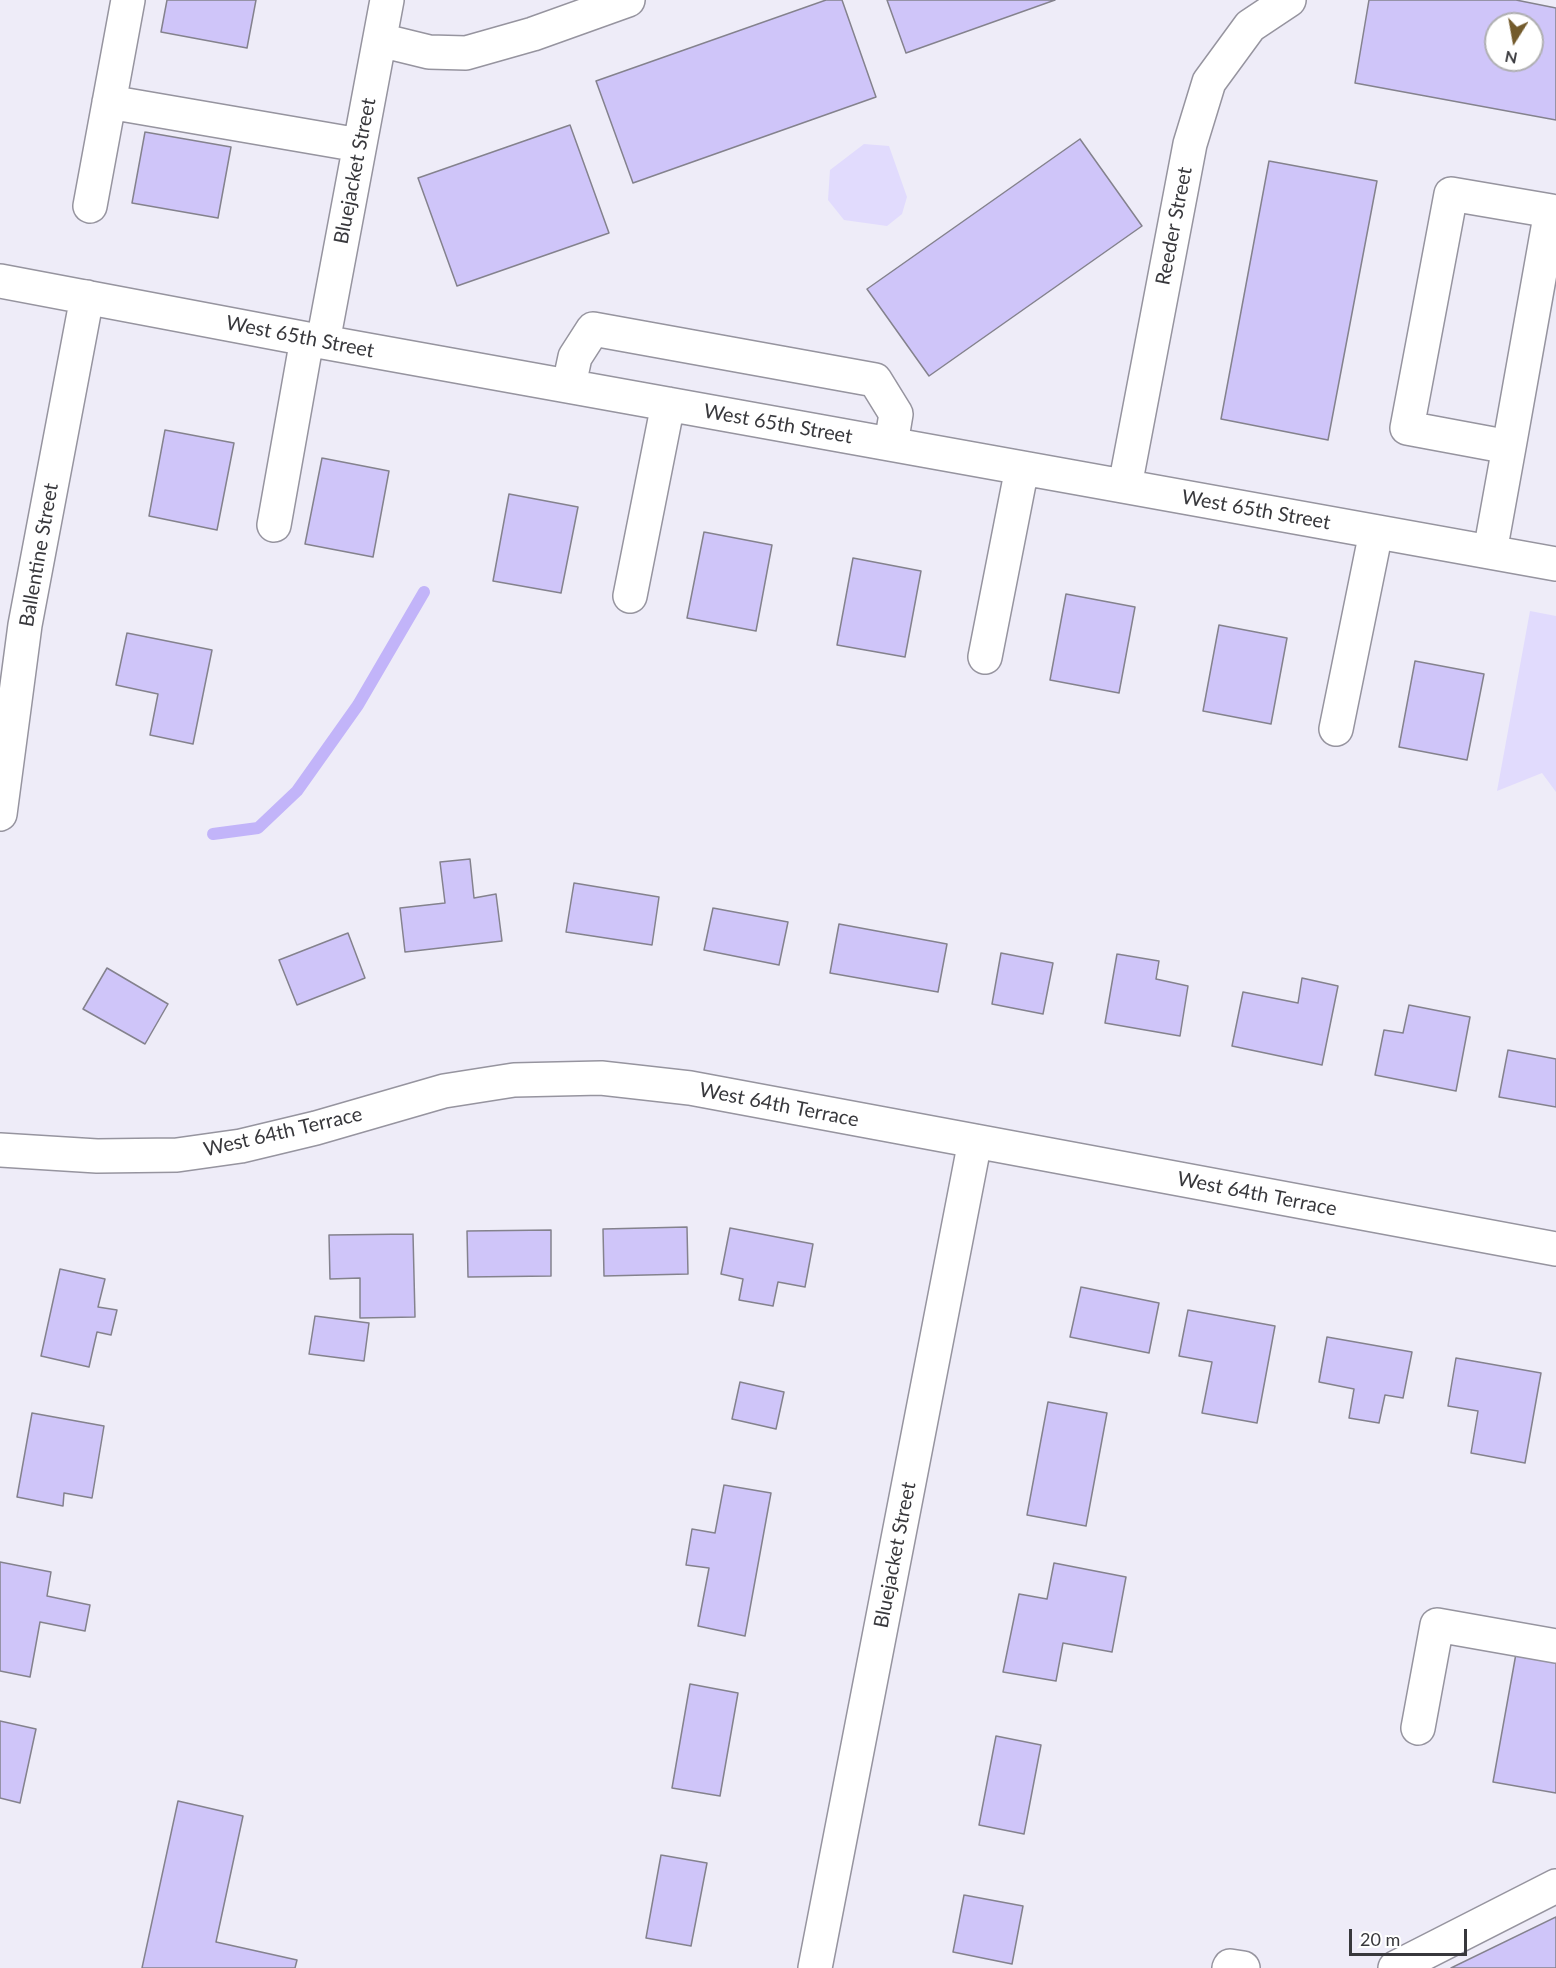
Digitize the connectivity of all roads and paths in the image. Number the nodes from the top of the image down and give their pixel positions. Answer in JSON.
{"nodes":[{"id":1,"x":128,"y":0,"type":"edge"},
{"id":2,"x":387,"y":0,"type":"edge"},
{"id":3,"x":628,"y":0,"type":"edge"},
{"id":4,"x":1289,"y":0,"type":"edge"},
{"id":5,"x":380,"y":40,"type":"junction"},
{"id":6,"x":109,"y":102,"type":"junction"},
{"id":7,"x":359,"y":145,"type":"junction"},
{"id":8,"x":90,"y":206,"type":"dead end"},
{"id":9,"x":0,"y":281,"type":"edge"},
{"id":10,"x":87,"y":297,"type":"junction"},
{"id":11,"x":315,"y":340,"type":"junction"},
{"id":12,"x":568,"y":386,"type":"junction"},
{"id":13,"x":668,"y":404,"type":"junction"},
{"id":14,"x":891,"y":444,"type":"junction"},
{"id":15,"x":1509,"y":447,"type":"junction"},
{"id":16,"x":1022,"y":468,"type":"junction"},
{"id":17,"x":1125,"y":486,"type":"junction"},
{"id":18,"x":274,"y":525,"type":"dead end"},
{"id":19,"x":1376,"y":532,"type":"junction"},
{"id":20,"x":1490,"y":552,"type":"junction"},
{"id":21,"x":1556,"y":564,"type":"edge"},
{"id":22,"x":630,"y":596,"type":"dead end"},
{"id":23,"x":985,"y":657,"type":"dead end"},
{"id":24,"x":1336,"y":729,"type":"dead end"},
{"id":25,"x":0,"y":814,"type":"edge"},
{"id":26,"x":975,"y":1141,"type":"junction"},
{"id":27,"x":0,"y":1150,"type":"edge"},
{"id":28,"x":1556,"y":1250,"type":"edge"},
{"id":29,"x":1556,"y":1646,"type":"edge"},
{"id":30,"x":1418,"y":1728,"type":"dead end"},
{"id":31,"x":1556,"y":1886,"type":"edge"},
{"id":32,"x":815,"y":1968,"type":"edge"},
{"id":33,"x":1229,"y":1968,"type":"edge"},
{"id":34,"x":1244,"y":1968,"type":"edge"},
{"id":35,"x":1395,"y":1968,"type":"edge"}],
"edges":[{"from":1,"to":6,"type":"street"},
{"from":2,"to":5,"type":"street","name":"Bluejacket Street"},
{"from":3,"to":5,"type":"street"},
{"from":4,"to":17,"type":"street","name":"Reeder Street"},
{"from":5,"to":7,"type":"street","name":"Bluejacket Street"},
{"from":6,"to":7,"type":"street"},
{"from":6,"to":8,"type":"street"},
{"from":7,"to":11,"type":"street","name":"Bluejacket Street"},
{"from":9,"to":10,"type":"street","name":"West 65th Street"},
{"from":10,"to":11,"type":"street","name":"West 65th Street"},
{"from":10,"to":25,"type":"street","name":"Ballentine Street"},
{"from":11,"to":12,"type":"street","name":"West 65th Street"},
{"from":11,"to":18,"type":"street","name":"Bluejacket Street"},
{"from":12,"to":13,"type":"street","name":"West 65th Street"},
{"from":12,"to":14,"type":"street"},
{"from":13,"to":14,"type":"street","name":"West 65th Street"},
{"from":13,"to":22,"type":"street"},
{"from":14,"to":16,"type":"street","name":"West 65th Street"},
{"from":15,"to":15,"type":"street"},
{"from":15,"to":20,"type":"street"},
{"from":16,"to":17,"type":"street","name":"West 65th Street"},
{"from":16,"to":23,"type":"street"},
{"from":17,"to":19,"type":"street","name":"West 65th Street"},
{"from":19,"to":20,"type":"street","name":"West 65th Street"},
{"from":19,"to":24,"type":"street"},
{"from":20,"to":21,"type":"street","name":"West 65th Street"},
{"from":26,"to":27,"type":"street","name":"West 64th Terrace"},
{"from":26,"to":28,"type":"street","name":"West 64th Terrace"},
{"from":26,"to":32,"type":"street","name":"Bluejacket Street"},
{"from":29,"to":30,"type":"street"},
{"from":31,"to":35,"type":"street"},
{"from":33,"to":34,"type":"street"}]}
